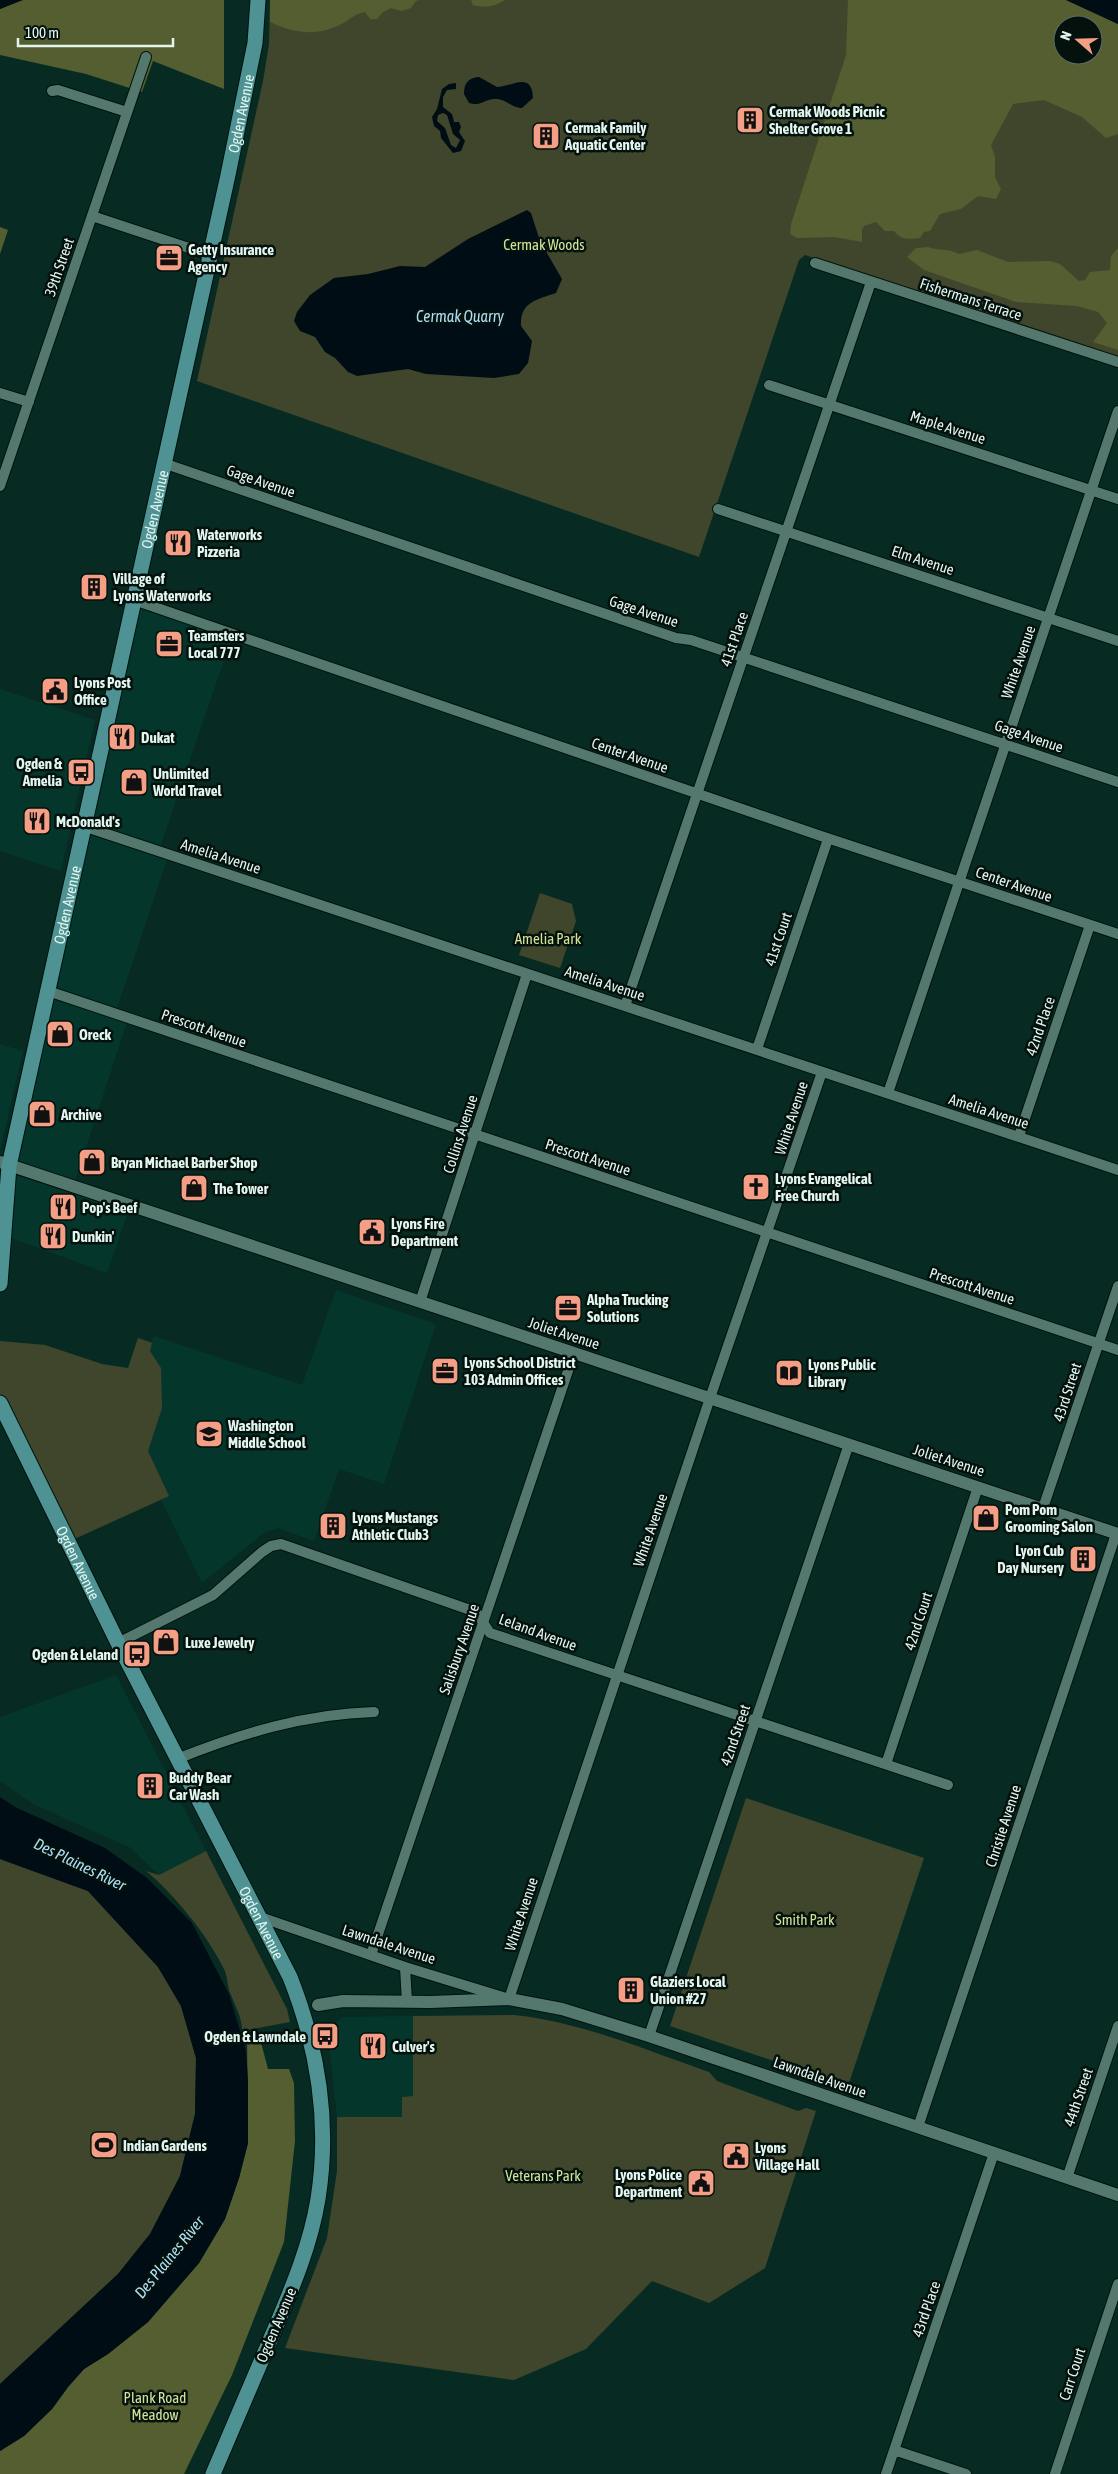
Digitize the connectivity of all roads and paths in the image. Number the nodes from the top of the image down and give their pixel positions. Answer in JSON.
{"nodes":[{"id":1,"x":258,"y":0,"type":"edge"},
{"id":2,"x":146,"y":57,"type":"dead end"},
{"id":3,"x":52,"y":91,"type":"dead end"},
{"id":4,"x":127,"y":112,"type":"junction"},
{"id":5,"x":92,"y":216,"type":"junction"},
{"id":6,"x":210,"y":255,"type":"junction"},
{"id":7,"x":815,"y":264,"type":"dead end"},
{"id":8,"x":871,"y":282,"type":"junction"},
{"id":9,"x":1118,"y":362,"type":"edge"},
{"id":10,"x":769,"y":385,"type":"dead end"},
{"id":11,"x":0,"y":393,"type":"edge"},
{"id":12,"x":28,"y":402,"type":"junction"},
{"id":13,"x":830,"y":405,"type":"junction"},
{"id":14,"x":1118,"y":411,"type":"edge"},
{"id":15,"x":163,"y":463,"type":"junction"},
{"id":16,"x":0,"y":486,"type":"edge"},
{"id":17,"x":1091,"y":490,"type":"junction"},
{"id":18,"x":1118,"y":498,"type":"edge"},
{"id":19,"x":718,"y":509,"type":"dead end"},
{"id":20,"x":786,"y":531,"type":"junction"},
{"id":21,"x":134,"y":600,"type":"junction"},
{"id":22,"x":1048,"y":617,"type":"junction"},
{"id":23,"x":1118,"y":641,"type":"edge"},
{"id":24,"x":743,"y":658,"type":"junction"},
{"id":25,"x":1006,"y":744,"type":"junction"},
{"id":26,"x":1118,"y":782,"type":"edge"},
{"id":27,"x":697,"y":794,"type":"junction"},
{"id":28,"x":82,"y":826,"type":"junction"},
{"id":29,"x":828,"y":839,"type":"junction"},
{"id":30,"x":959,"y":881,"type":"junction"},
{"id":31,"x":1090,"y":925,"type":"junction"},
{"id":32,"x":1118,"y":934,"type":"edge"},
{"id":33,"x":527,"y":974,"type":"junction"},
{"id":34,"x":48,"y":992,"type":"junction"},
{"id":35,"x":626,"y":1006,"type":"junction"},
{"id":36,"x":757,"y":1049,"type":"junction"},
{"id":37,"x":822,"y":1072,"type":"junction"},
{"id":38,"x":888,"y":1093,"type":"junction"},
{"id":39,"x":476,"y":1136,"type":"junction"},
{"id":40,"x":1019,"y":1136,"type":"junction"},
{"id":41,"x":5,"y":1164,"type":"edge"},
{"id":42,"x":1118,"y":1170,"type":"edge"},
{"id":43,"x":768,"y":1234,"type":"junction"},
{"id":44,"x":0,"y":1284,"type":"edge"},
{"id":45,"x":1118,"y":1286,"type":"edge"},
{"id":46,"x":420,"y":1302,"type":"junction"},
{"id":47,"x":1098,"y":1344,"type":"junction"},
{"id":48,"x":1118,"y":1350,"type":"edge"},
{"id":49,"x":574,"y":1353,"type":"junction"},
{"id":50,"x":710,"y":1398,"type":"junction"},
{"id":51,"x":0,"y":1403,"type":"edge"},
{"id":52,"x":848,"y":1444,"type":"junction"},
{"id":53,"x":978,"y":1487,"type":"junction"},
{"id":54,"x":1044,"y":1508,"type":"junction"},
{"id":55,"x":1117,"y":1534,"type":"edge"},
{"id":56,"x":483,"y":1623,"type":"junction"},
{"id":57,"x":118,"y":1643,"type":"junction"},
{"id":58,"x":616,"y":1675,"type":"junction"},
{"id":59,"x":374,"y":1712,"type":"dead end"},
{"id":60,"x":756,"y":1721,"type":"junction"},
{"id":61,"x":177,"y":1759,"type":"junction"},
{"id":62,"x":886,"y":1764,"type":"junction"},
{"id":63,"x":948,"y":1784,"type":"dead end"},
{"id":64,"x":260,"y":1917,"type":"junction"},
{"id":65,"x":371,"y":1956,"type":"junction"},
{"id":66,"x":405,"y":1967,"type":"junction"},
{"id":67,"x":509,"y":1998,"type":"junction"},
{"id":68,"x":407,"y":2002,"type":"junction"},
{"id":69,"x":318,"y":2005,"type":"joint"},
{"id":70,"x":302,"y":2009,"type":"junction"},
{"id":71,"x":1118,"y":2026,"type":"edge"},
{"id":72,"x":649,"y":2036,"type":"junction"},
{"id":73,"x":918,"y":2127,"type":"junction"},
{"id":74,"x":994,"y":2153,"type":"junction"},
{"id":75,"x":1067,"y":2178,"type":"junction"},
{"id":76,"x":1118,"y":2195,"type":"edge"},
{"id":77,"x":1118,"y":2284,"type":"edge"},
{"id":78,"x":894,"y":2450,"type":"junction"},
{"id":79,"x":213,"y":2474,"type":"edge"},
{"id":80,"x":886,"y":2474,"type":"edge"},
{"id":81,"x":966,"y":2474,"type":"edge"},
{"id":82,"x":1055,"y":2474,"type":"edge"}],
"edges":[{"from":1,"to":6,"type":"main road","name":"Ogden Avenue"},
{"from":2,"to":4,"type":"street","name":"39th Street"},
{"from":3,"to":4,"type":"street"},
{"from":4,"to":5,"type":"street","name":"39th Street"},
{"from":5,"to":6,"type":"street"},
{"from":5,"to":12,"type":"street","name":"39th Street"},
{"from":6,"to":15,"type":"main road","name":"Ogden Avenue"},
{"from":7,"to":8,"type":"street","name":"Fishermans Terrace"},
{"from":8,"to":9,"type":"street","name":"Fishermans Terrace"},
{"from":8,"to":13,"type":"street","name":"41st Place"},
{"from":10,"to":13,"type":"street","name":"Maple Avenue"},
{"from":11,"to":12,"type":"street"},
{"from":12,"to":16,"type":"street","name":"39th Street"},
{"from":13,"to":17,"type":"street","name":"Maple Avenue"},
{"from":13,"to":20,"type":"street","name":"41st Place"},
{"from":14,"to":17,"type":"street","name":"White Avenue"},
{"from":15,"to":21,"type":"main road","name":"Ogden Avenue"},
{"from":15,"to":24,"type":"street","name":"Gage Avenue"},
{"from":17,"to":18,"type":"street","name":"Maple Avenue"},
{"from":17,"to":22,"type":"street","name":"White Avenue"},
{"from":19,"to":20,"type":"street","name":"Elm Avenue"},
{"from":20,"to":22,"type":"street","name":"Elm Avenue"},
{"from":20,"to":24,"type":"street","name":"41st Place"},
{"from":21,"to":27,"type":"street","name":"Center Avenue"},
{"from":21,"to":28,"type":"main road","name":"Ogden Avenue"},
{"from":22,"to":23,"type":"street","name":"Elm Avenue"},
{"from":22,"to":25,"type":"street","name":"White Avenue"},
{"from":24,"to":25,"type":"street","name":"Gage Avenue"},
{"from":24,"to":27,"type":"street","name":"41st Place"},
{"from":25,"to":26,"type":"street","name":"Gage Avenue"},
{"from":25,"to":30,"type":"street","name":"White Avenue"},
{"from":27,"to":29,"type":"street","name":"Center Avenue"},
{"from":27,"to":35,"type":"street","name":"41st Place"},
{"from":28,"to":33,"type":"street","name":"Amelia Avenue"},
{"from":28,"to":34,"type":"main road","name":"Ogden Avenue"},
{"from":29,"to":30,"type":"street","name":"Center Avenue"},
{"from":29,"to":36,"type":"street","name":"41st Court"},
{"from":30,"to":31,"type":"street","name":"Center Avenue"},
{"from":30,"to":38,"type":"street","name":"White Avenue"},
{"from":31,"to":32,"type":"street","name":"Center Avenue"},
{"from":31,"to":40,"type":"street","name":"42nd Place"},
{"from":33,"to":35,"type":"street","name":"Amelia Avenue"},
{"from":33,"to":39,"type":"street","name":"Collins Avenue"},
{"from":34,"to":39,"type":"street","name":"Prescott Avenue"},
{"from":34,"to":41,"type":"main road","name":"Ogden Avenue"},
{"from":35,"to":36,"type":"street","name":"Amelia Avenue"},
{"from":36,"to":37,"type":"street","name":"Amelia Avenue"},
{"from":37,"to":38,"type":"street","name":"Amelia Avenue"},
{"from":37,"to":43,"type":"street","name":"White Avenue"},
{"from":38,"to":40,"type":"street","name":"Amelia Avenue"},
{"from":39,"to":43,"type":"street","name":"Prescott Avenue"},
{"from":39,"to":46,"type":"street","name":"Collins Avenue"},
{"from":40,"to":42,"type":"street","name":"Amelia Avenue"},
{"from":41,"to":44,"type":"main road","name":"Ogden Avenue"},
{"from":41,"to":46,"type":"street","name":"Joliet Avenue"},
{"from":43,"to":47,"type":"street","name":"Prescott Avenue"},
{"from":43,"to":50,"type":"street","name":"White Avenue"},
{"from":45,"to":47,"type":"street","name":"43rd Street"},
{"from":46,"to":49,"type":"street","name":"Joliet Avenue"},
{"from":47,"to":48,"type":"street","name":"Prescott Avenue"},
{"from":47,"to":54,"type":"street","name":"43rd Street"},
{"from":49,"to":50,"type":"street","name":"Joliet Avenue"},
{"from":49,"to":56,"type":"street","name":"Salisbury Avenue"},
{"from":50,"to":52,"type":"street","name":"Joliet Avenue"},
{"from":50,"to":58,"type":"street","name":"White Avenue"},
{"from":51,"to":57,"type":"main road","name":"Ogden Avenue"},
{"from":52,"to":53,"type":"street","name":"Joliet Avenue"},
{"from":52,"to":60,"type":"street","name":"42nd Street"},
{"from":53,"to":54,"type":"street","name":"Joliet Avenue"},
{"from":53,"to":62,"type":"street","name":"42nd Court"},
{"from":54,"to":55,"type":"street","name":"Joliet Avenue"},
{"from":55,"to":73,"type":"street","name":"Christie Avenue"},
{"from":56,"to":57,"type":"street","name":"Leland Avenue"},
{"from":56,"to":58,"type":"street","name":"Leland Avenue"},
{"from":56,"to":65,"type":"street","name":"Salisbury Avenue"},
{"from":57,"to":61,"type":"main road","name":"Ogden Avenue"},
{"from":58,"to":60,"type":"street","name":"Leland Avenue"},
{"from":58,"to":67,"type":"street","name":"White Avenue"},
{"from":59,"to":61,"type":"street"},
{"from":60,"to":62,"type":"street","name":"Leland Avenue"},
{"from":60,"to":72,"type":"street","name":"42nd Street"},
{"from":61,"to":64,"type":"main road","name":"Ogden Avenue"},
{"from":62,"to":63,"type":"street","name":"Leland Avenue"},
{"from":64,"to":65,"type":"street","name":"Lawndale Avenue"},
{"from":64,"to":70,"type":"main road","name":"Ogden Avenue"},
{"from":65,"to":66,"type":"street","name":"Lawndale Avenue"},
{"from":66,"to":67,"type":"street","name":"Lawndale Avenue"},
{"from":66,"to":68,"type":"street"},
{"from":67,"to":68,"type":"street","name":"Lawndale Avenue"},
{"from":67,"to":72,"type":"street","name":"Lawndale Avenue"},
{"from":68,"to":69,"type":"street","name":"Lawndale Avenue"},
{"from":69,"to":70,"type":"street","name":"Lawndale Avenue"},
{"from":70,"to":79,"type":"main road","name":"Ogden Avenue"},
{"from":71,"to":75,"type":"street","name":"44th Street"},
{"from":72,"to":73,"type":"street","name":"Lawndale Avenue"},
{"from":73,"to":74,"type":"street","name":"Lawndale Avenue"},
{"from":74,"to":75,"type":"street","name":"Lawndale Avenue"},
{"from":74,"to":78,"type":"street","name":"43rd Place"},
{"from":75,"to":76,"type":"street","name":"Lawndale Avenue"},
{"from":77,"to":82,"type":"street","name":"Carr Court"},
{"from":78,"to":80,"type":"street","name":"43rd Place"},
{"from":78,"to":81,"type":"street"}]}
